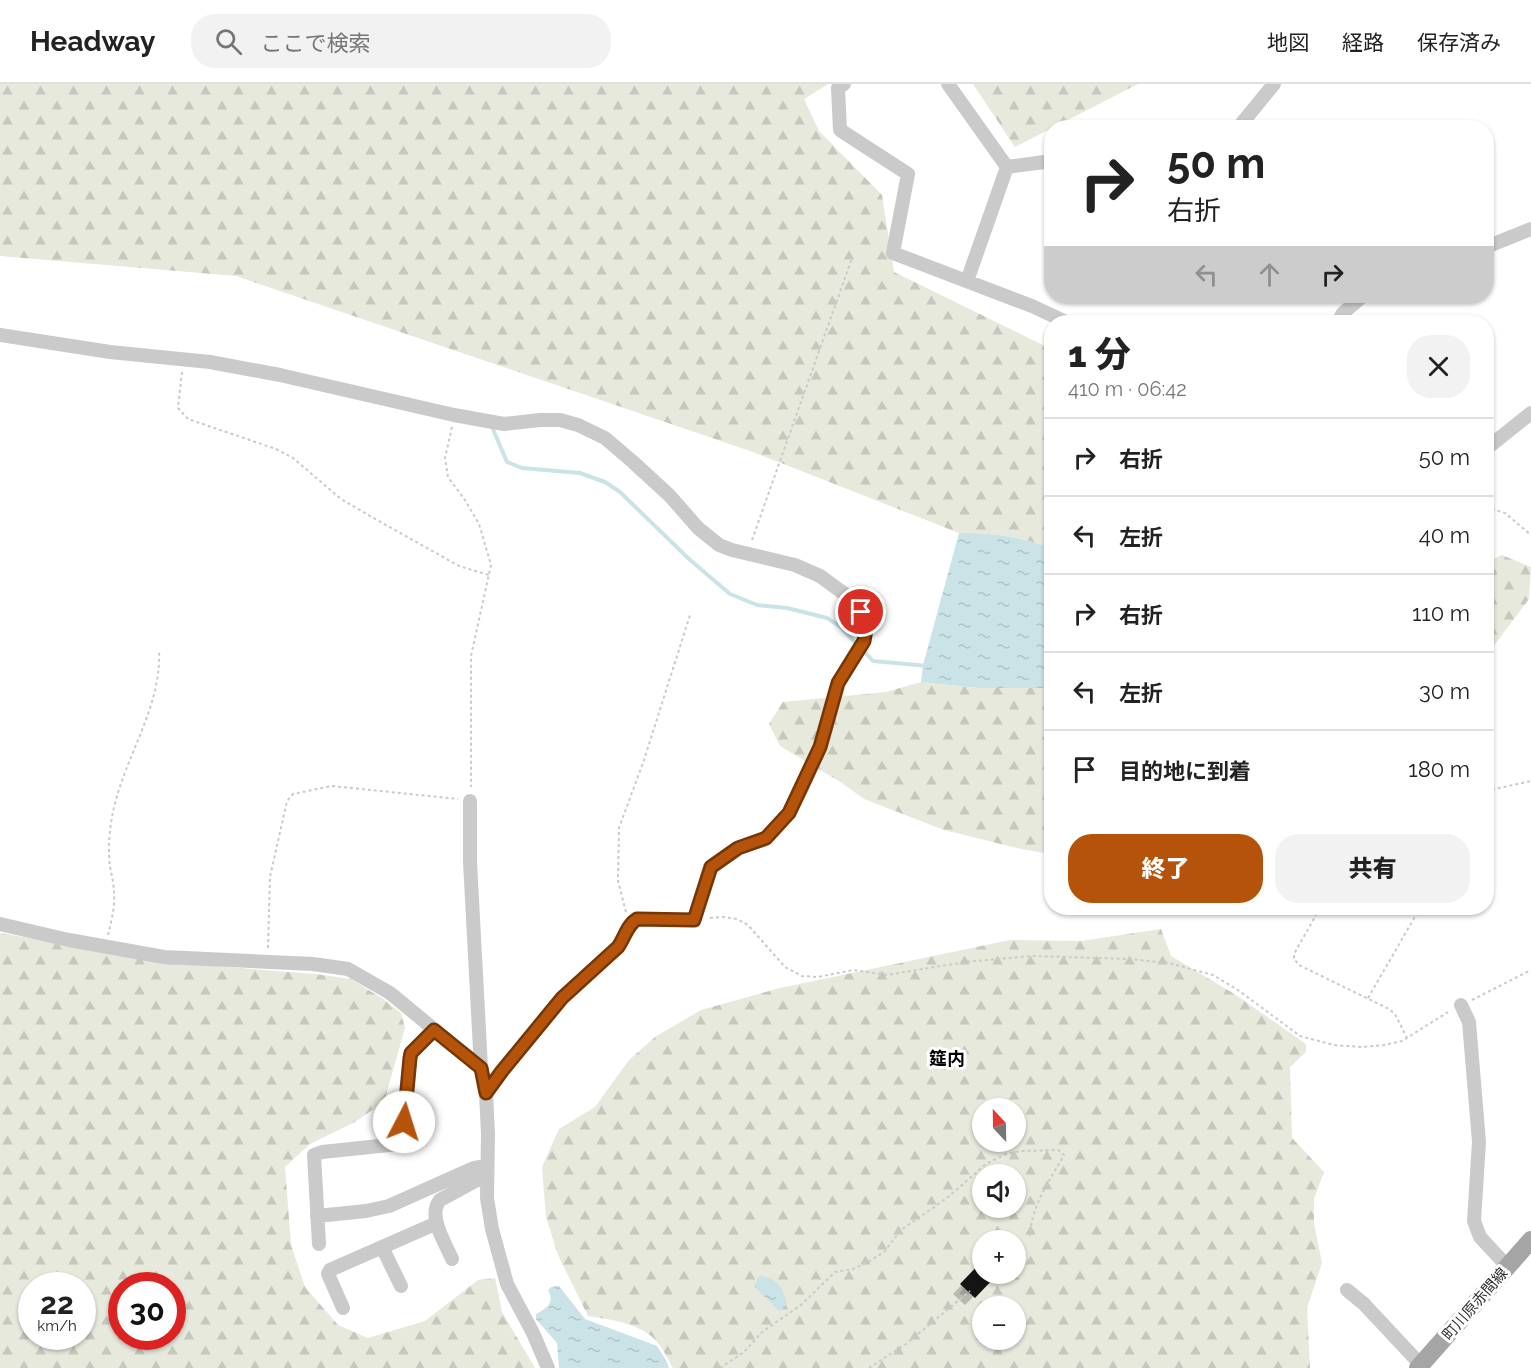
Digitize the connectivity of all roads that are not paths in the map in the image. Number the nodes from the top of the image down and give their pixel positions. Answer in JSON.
{"nodes":[{"id":1,"x":844,"y":84,"type":"edge"},
{"id":2,"x":948,"y":84,"type":"edge"},
{"id":3,"x":1274,"y":84,"type":"edge"},
{"id":4,"x":1245,"y":120,"type":"edge"},
{"id":5,"x":1044,"y":162,"type":"edge"},
{"id":6,"x":1007,"y":167,"type":"junction"},
{"id":7,"x":1531,"y":229,"type":"edge"},
{"id":8,"x":1494,"y":244,"type":"edge"},
{"id":9,"x":968,"y":280,"type":"junction"},
{"id":10,"x":1355,"y":303,"type":"edge"},
{"id":11,"x":1050,"y":315,"type":"edge"},
{"id":12,"x":1342,"y":315,"type":"edge"},
{"id":13,"x":0,"y":335,"type":"edge"},
{"id":14,"x":1531,"y":413,"type":"edge"},
{"id":15,"x":1494,"y":443,"type":"edge"},
{"id":16,"x":470,"y":801,"type":"road end"},
{"id":17,"x":0,"y":924,"type":"edge"},
{"id":18,"x":1461,"y":1005,"type":"road end"},
{"id":19,"x":434,"y":1030,"type":"junction"},
{"id":20,"x":481,"y":1068,"type":"junction"},
{"id":21,"x":486,"y":1093,"type":"junction"},
{"id":22,"x":418,"y":1142,"type":"dead end"},
{"id":23,"x":402,"y":1144,"type":"junction"},
{"id":24,"x":487,"y":1171,"type":"junction"},
{"id":25,"x":317,"y":1216,"type":"junction"},
{"id":26,"x":437,"y":1223,"type":"junction"},
{"id":27,"x":1531,"y":1240,"type":"edge"},
{"id":28,"x":319,"y":1244,"type":"dead end"},
{"id":29,"x":382,"y":1247,"type":"junction"},
{"id":30,"x":452,"y":1259,"type":"dead end"},
{"id":31,"x":1507,"y":1266,"type":"junction"},
{"id":32,"x":400,"y":1286,"type":"dead end"},
{"id":33,"x":1347,"y":1290,"type":"dead end"},
{"id":34,"x":343,"y":1308,"type":"dead end"},
{"id":35,"x":1419,"y":1367,"type":"edge"},
{"id":36,"x":548,"y":1368,"type":"edge"}],
"edges":[{"from":1,"to":9,"type":"street"},
{"from":2,"to":6,"type":"street"},
{"from":3,"to":4,"type":"street"},
{"from":5,"to":6,"type":"street"},
{"from":6,"to":9,"type":"street"},
{"from":7,"to":8,"type":"street"},
{"from":9,"to":11,"type":"street"},
{"from":10,"to":12,"type":"street"},
{"from":13,"to":21,"type":"street"},
{"from":14,"to":15,"type":"street"},
{"from":16,"to":20,"type":"street"},
{"from":17,"to":19,"type":"street"},
{"from":18,"to":31,"type":"street"},
{"from":19,"to":20,"type":"street"},
{"from":19,"to":23,"type":"street"},
{"from":20,"to":21,"type":"street"},
{"from":21,"to":24,"type":"street"},
{"from":22,"to":23,"type":"street"},
{"from":23,"to":25,"type":"street"},
{"from":24,"to":25,"type":"street"},
{"from":24,"to":26,"type":"street"},
{"from":24,"to":36,"type":"street"},
{"from":25,"to":28,"type":"street"},
{"from":26,"to":29,"type":"street"},
{"from":26,"to":30,"type":"street"},
{"from":27,"to":31,"type":"main road","name":"町川原赤間線"},
{"from":29,"to":32,"type":"street"},
{"from":29,"to":34,"type":"street"},
{"from":31,"to":35,"type":"main road","name":"町川原赤間線"},
{"from":33,"to":35,"type":"street"}]}
